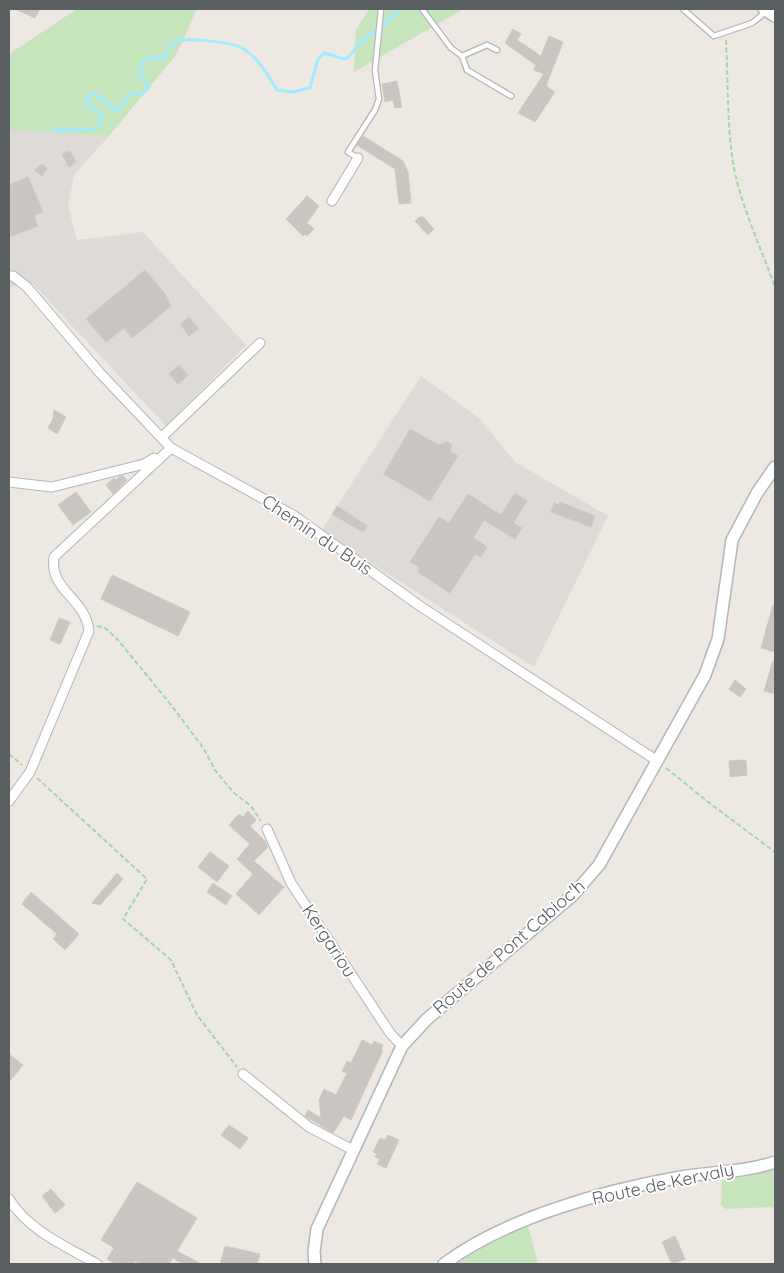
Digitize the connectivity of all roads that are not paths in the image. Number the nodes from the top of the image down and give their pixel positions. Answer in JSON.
{"nodes":[{"id":1,"x":382,"y":9,"type":"edge"},
{"id":2,"x":422,"y":9,"type":"edge"},
{"id":3,"x":683,"y":9,"type":"edge"},
{"id":4,"x":769,"y":12,"type":"edge"},
{"id":5,"x":497,"y":50,"type":"dead end"},
{"id":6,"x":462,"y":56,"type":"junction"},
{"id":7,"x":511,"y":96,"type":"dead end"},
{"id":8,"x":360,"y":159,"type":"joint"},
{"id":9,"x":332,"y":201,"type":"dead end"},
{"id":10,"x":9,"y":276,"type":"edge"},
{"id":11,"x":260,"y":343,"type":"dead end"},
{"id":12,"x":162,"y":437,"type":"junction"},
{"id":13,"x":171,"y":448,"type":"junction"},
{"id":14,"x":775,"y":467,"type":"edge"},
{"id":15,"x":9,"y":482,"type":"edge"},
{"id":16,"x":656,"y":760,"type":"junction"},
{"id":17,"x":9,"y":801,"type":"edge"},
{"id":18,"x":267,"y":830,"type":"road end"},
{"id":19,"x":402,"y":1046,"type":"junction"},
{"id":20,"x":243,"y":1074,"type":"road end"},
{"id":21,"x":353,"y":1150,"type":"junction"},
{"id":22,"x":775,"y":1162,"type":"edge"},
{"id":23,"x":9,"y":1199,"type":"edge"},
{"id":24,"x":97,"y":1264,"type":"edge"},
{"id":25,"x":315,"y":1264,"type":"edge"},
{"id":26,"x":444,"y":1264,"type":"edge"}],
"edges":[{"from":1,"to":8,"type":"lane"},
{"from":2,"to":6,"type":"lane"},
{"from":3,"to":4,"type":"lane"},
{"from":5,"to":6,"type":"lane"},
{"from":6,"to":7,"type":"lane"},
{"from":8,"to":9,"type":"street"},
{"from":10,"to":12,"type":"street","name":"Chemin du Buis"},
{"from":11,"to":12,"type":"street"},
{"from":12,"to":13,"type":"street","name":"Chemin du Buis"},
{"from":13,"to":15,"type":"street"},
{"from":13,"to":16,"type":"street","name":"Chemin du Buis"},
{"from":13,"to":17,"type":"street"},
{"from":14,"to":16,"type":"street","name":"Route de Pont Cabioc'h"},
{"from":16,"to":19,"type":"street","name":"Route de Pont Cabioc'h"},
{"from":18,"to":19,"type":"street","name":"Kergariou"},
{"from":19,"to":21,"type":"street","name":"Route de Pont Cabioc'h"},
{"from":20,"to":21,"type":"street"},
{"from":21,"to":25,"type":"street","name":"Route de Pont Cabioc'h"},
{"from":22,"to":26,"type":"street","name":"Route de Kervaly"},
{"from":23,"to":24,"type":"street"}]}
